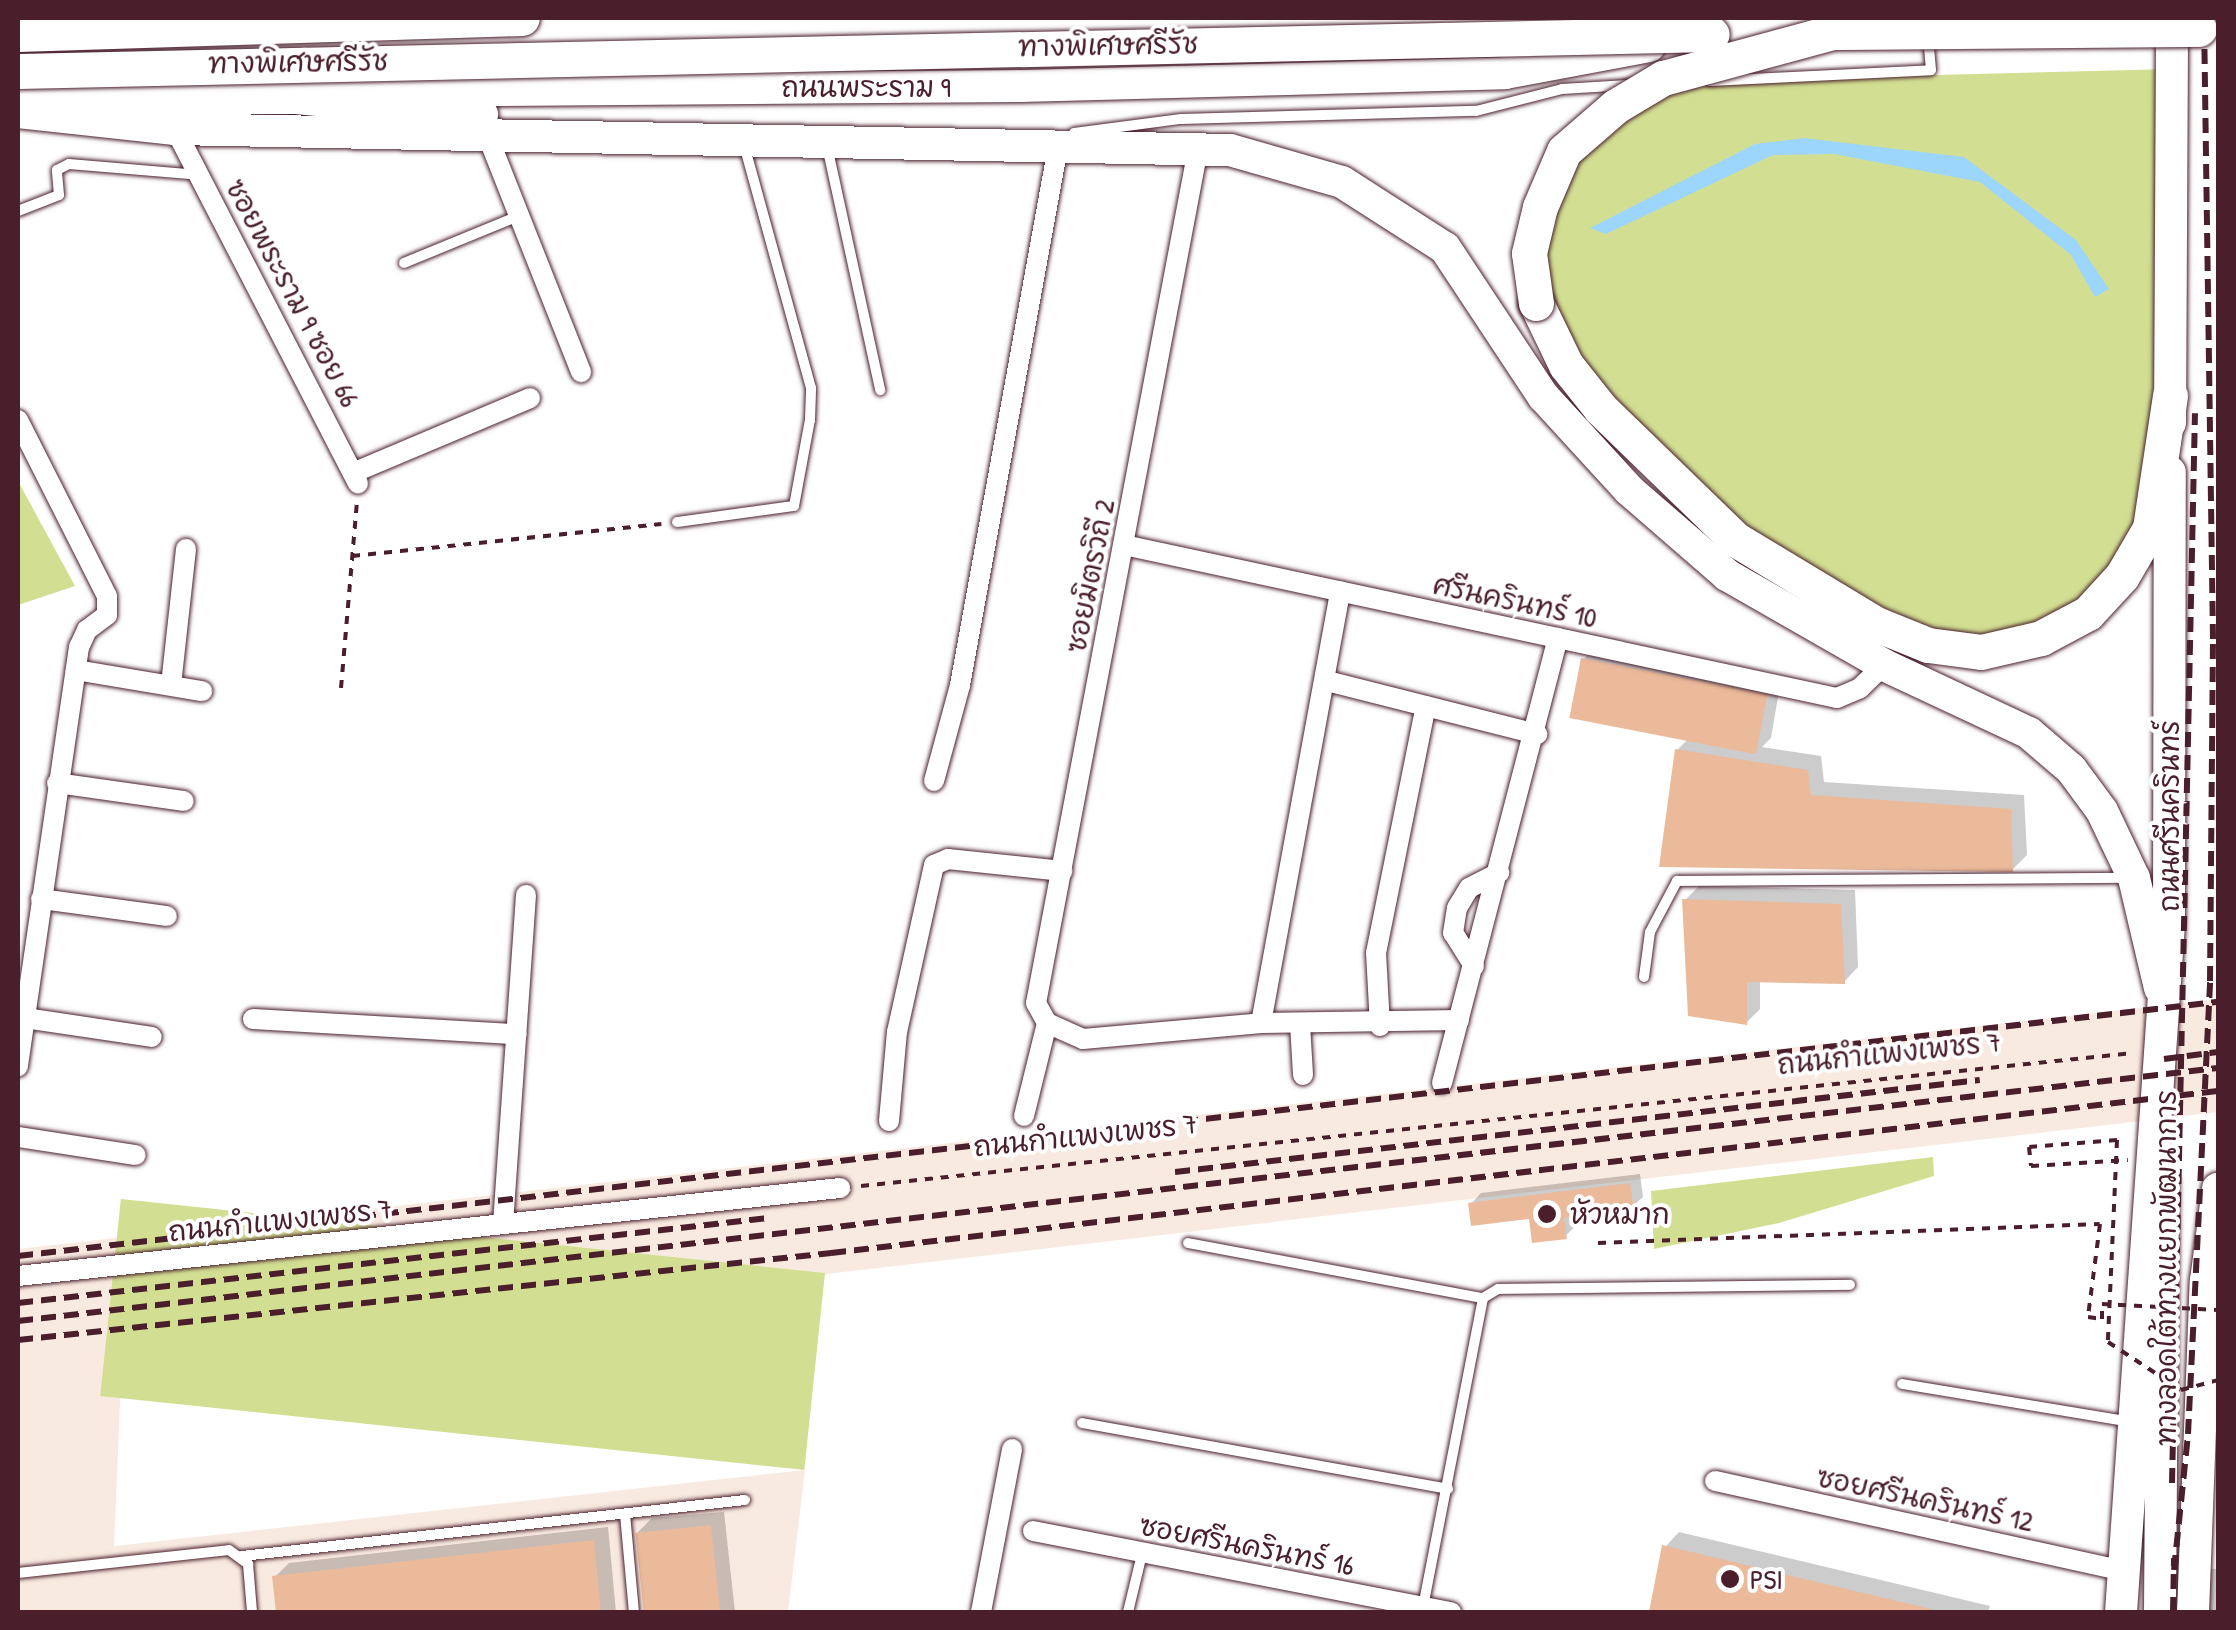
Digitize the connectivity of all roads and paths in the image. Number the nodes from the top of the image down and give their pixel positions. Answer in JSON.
{"nodes":[{"id":1,"x":375,"y":18,"type":"edge"},
{"id":2,"x":522,"y":18,"type":"edge"},
{"id":3,"x":1927,"y":18,"type":"edge"},
{"id":4,"x":2197,"y":25,"type":"edge"},
{"id":5,"x":1832,"y":32,"type":"junction"},
{"id":6,"x":18,"y":34,"type":"edge"},
{"id":7,"x":1712,"y":34,"type":"junction"},
{"id":8,"x":18,"y":70,"type":"edge"},
{"id":9,"x":354,"y":85,"type":"junction"},
{"id":10,"x":18,"y":88,"type":"edge"},
{"id":11,"x":18,"y":97,"type":"edge"},
{"id":12,"x":18,"y":112,"type":"edge"},
{"id":13,"x":484,"y":126,"type":"junction"},
{"id":14,"x":176,"y":129,"type":"junction"},
{"id":15,"x":826,"y":140,"type":"junction"},
{"id":16,"x":743,"y":142,"type":"junction"},
{"id":17,"x":979,"y":145,"type":"junction"},
{"id":18,"x":1058,"y":146,"type":"junction"},
{"id":19,"x":1198,"y":149,"type":"junction"},
{"id":20,"x":200,"y":175,"type":"junction"},
{"id":21,"x":18,"y":211,"type":"edge"},
{"id":22,"x":516,"y":217,"type":"junction"},
{"id":23,"x":404,"y":264,"type":"dead end"},
{"id":24,"x":582,"y":372,"type":"dead end"},
{"id":25,"x":880,"y":390,"type":"dead end"},
{"id":26,"x":2170,"y":396,"type":"junction"},
{"id":27,"x":530,"y":398,"type":"dead end"},
{"id":28,"x":18,"y":420,"type":"edge"},
{"id":29,"x":356,"y":478,"type":"junction"},
{"id":30,"x":677,"y":522,"type":"joint"},
{"id":31,"x":1124,"y":544,"type":"junction"},
{"id":32,"x":186,"y":549,"type":"dead end"},
{"id":33,"x":352,"y":556,"type":"junction"},
{"id":34,"x":1340,"y":591,"type":"junction"},
{"id":35,"x":1558,"y":638,"type":"junction"},
{"id":36,"x":1884,"y":665,"type":"junction"},
{"id":37,"x":76,"y":670,"type":"junction"},
{"id":38,"x":1326,"y":680,"type":"junction"},
{"id":39,"x":171,"y":685,"type":"junction"},
{"id":40,"x":341,"y":688,"type":"dead end"},
{"id":41,"x":202,"y":691,"type":"dead end"},
{"id":42,"x":1426,"y":706,"type":"junction"},
{"id":43,"x":1537,"y":734,"type":"junction"},
{"id":44,"x":934,"y":781,"type":"dead end"},
{"id":45,"x":57,"y":782,"type":"junction"},
{"id":46,"x":184,"y":801,"type":"dead end"},
{"id":47,"x":1062,"y":871,"type":"junction"},
{"id":48,"x":1499,"y":873,"type":"junction"},
{"id":49,"x":2134,"y":878,"type":"junction"},
{"id":50,"x":526,"y":895,"type":"dead end"},
{"id":51,"x":41,"y":899,"type":"junction"},
{"id":52,"x":167,"y":916,"type":"dead end"},
{"id":53,"x":2168,"y":923,"type":"junction"},
{"id":54,"x":1474,"y":966,"type":"junction"},
{"id":55,"x":1644,"y":976,"type":"dead end"},
{"id":56,"x":2160,"y":988,"type":"junction"},
{"id":57,"x":25,"y":1018,"type":"junction"},
{"id":58,"x":1043,"y":1018,"type":"junction"},
{"id":59,"x":253,"y":1019,"type":"dead end"},
{"id":60,"x":1459,"y":1020,"type":"junction"},
{"id":61,"x":1260,"y":1023,"type":"junction"},
{"id":62,"x":1300,"y":1024,"type":"junction"},
{"id":63,"x":1380,"y":1026,"type":"junction"},
{"id":64,"x":516,"y":1034,"type":"junction"},
{"id":65,"x":152,"y":1036,"type":"dead end"},
{"id":66,"x":2157,"y":1050,"type":"junction"},
{"id":67,"x":18,"y":1067,"type":"edge"},
{"id":68,"x":1302,"y":1075,"type":"dead end"},
{"id":69,"x":1442,"y":1083,"type":"dead end"},
{"id":70,"x":1024,"y":1116,"type":"dead end"},
{"id":71,"x":889,"y":1122,"type":"dead end"},
{"id":72,"x":18,"y":1138,"type":"edge"},
{"id":73,"x":136,"y":1155,"type":"dead end"},
{"id":74,"x":2148,"y":1158,"type":"junction"},
{"id":75,"x":840,"y":1188,"type":"joint"},
{"id":76,"x":2218,"y":1189,"type":"edge"},
{"id":77,"x":503,"y":1224,"type":"junction"},
{"id":78,"x":1598,"y":1242,"type":"dead end"},
{"id":79,"x":1188,"y":1243,"type":"dead end"},
{"id":80,"x":18,"y":1276,"type":"edge"},
{"id":81,"x":1850,"y":1285,"type":"dead end"},
{"id":82,"x":1483,"y":1298,"type":"junction"},
{"id":83,"x":2110,"y":1305,"type":"junction"},
{"id":84,"x":2218,"y":1310,"type":"edge"},
{"id":85,"x":2218,"y":1380,"type":"edge"},
{"id":86,"x":1902,"y":1384,"type":"dead end"},
{"id":87,"x":2132,"y":1422,"type":"junction"},
{"id":88,"x":1082,"y":1423,"type":"dead end"},
{"id":89,"x":1012,"y":1449,"type":"dead end"},
{"id":90,"x":1715,"y":1482,"type":"dead end"},
{"id":91,"x":1448,"y":1489,"type":"junction"},
{"id":92,"x":745,"y":1500,"type":"dead end"},
{"id":93,"x":625,"y":1514,"type":"junction"},
{"id":94,"x":1033,"y":1532,"type":"dead end"},
{"id":95,"x":1142,"y":1554,"type":"junction"},
{"id":96,"x":242,"y":1556,"type":"junction"},
{"id":97,"x":2123,"y":1571,"type":"junction"},
{"id":98,"x":18,"y":1573,"type":"edge"},
{"id":99,"x":1423,"y":1606,"type":"junction"},
{"id":100,"x":252,"y":1612,"type":"edge"},
{"id":101,"x":634,"y":1612,"type":"edge"},
{"id":102,"x":981,"y":1612,"type":"edge"},
{"id":103,"x":1128,"y":1612,"type":"edge"},
{"id":104,"x":1451,"y":1612,"type":"edge"},
{"id":105,"x":2121,"y":1612,"type":"edge"},
{"id":106,"x":2160,"y":1612,"type":"edge"},
{"id":107,"x":2194,"y":1612,"type":"edge"}],
"edges":[{"from":1,"to":9,"type":"main road"},
{"from":2,"to":6,"type":"highway","name":"ทางพิเศษศรีรัช","bridge":true},
{"from":3,"to":17,"type":"lane"},
{"from":4,"to":5,"type":"highway","name":"ทางพิเศษศรีรัช","bridge":true},
{"from":4,"to":26,"type":"main road","name":"ถนนศรีนครินทร์"},
{"from":5,"to":7,"type":"highway","name":"ทางพิเศษศรีรัช","bridge":true},
{"from":5,"to":26,"type":"highway","bridge":true},
{"from":7,"to":8,"type":"highway","name":"ทางพิเศษศรีรัช","bridge":true},
{"from":7,"to":9,"type":"main road","name":"ถนนพระราม 9","bridge":true},
{"from":9,"to":10,"type":"main road","name":"ถนนพระราม 9"},
{"from":11,"to":13,"type":"highway"},
{"from":12,"to":14,"type":"main road"},
{"from":13,"to":14,"type":"main road"},
{"from":13,"to":16,"type":"main road"},
{"from":13,"to":22,"type":"street"},
{"from":14,"to":20,"type":"street","name":"ซอยพระราม 9 ซอย 66"},
{"from":15,"to":16,"type":"main road"},
{"from":15,"to":17,"type":"main road"},
{"from":15,"to":25,"type":"lane"},
{"from":16,"to":30,"type":"lane"},
{"from":17,"to":18,"type":"main road"},
{"from":18,"to":19,"type":"main road"},
{"from":18,"to":44,"type":"street"},
{"from":19,"to":31,"type":"street","name":"ซอยมิตรวิถี 2"},
{"from":19,"to":36,"type":"main road"},
{"from":20,"to":21,"type":"lane"},
{"from":20,"to":29,"type":"street","name":"ซอยพระราม 9 ซอย 66"},
{"from":22,"to":23,"type":"lane"},
{"from":22,"to":24,"type":"street"},
{"from":26,"to":53,"type":"main road","name":"ถนนศรีนครินทร์"},
{"from":27,"to":29,"type":"street"},
{"from":28,"to":37,"type":"street"},
{"from":29,"to":33,"type":"path"},
{"from":30,"to":33,"type":"path"},
{"from":31,"to":34,"type":"street","name":"ศรีนครินทร์ 10"},
{"from":31,"to":47,"type":"street","name":"ซอยมิตรวิถี 2"},
{"from":32,"to":39,"type":"street"},
{"from":33,"to":40,"type":"path"},
{"from":34,"to":35,"type":"street","name":"ศรีนครินทร์ 10"},
{"from":34,"to":38,"type":"street"},
{"from":35,"to":36,"type":"street","name":"ศรีนครินทร์ 10"},
{"from":35,"to":43,"type":"street"},
{"from":36,"to":49,"type":"main road"},
{"from":37,"to":39,"type":"street"},
{"from":37,"to":45,"type":"street"},
{"from":38,"to":42,"type":"street"},
{"from":38,"to":61,"type":"street"},
{"from":39,"to":41,"type":"street"},
{"from":42,"to":43,"type":"street"},
{"from":42,"to":63,"type":"street"},
{"from":43,"to":48,"type":"street"},
{"from":45,"to":46,"type":"street"},
{"from":45,"to":51,"type":"street"},
{"from":47,"to":58,"type":"street","name":"ซอยมิตรวิถี 2"},
{"from":47,"to":71,"type":"street"},
{"from":48,"to":54,"type":"street"},
{"from":48,"to":54,"type":"street"},
{"from":49,"to":55,"type":"lane"},
{"from":49,"to":56,"type":"main road"},
{"from":50,"to":64,"type":"street"},
{"from":51,"to":52,"type":"street"},
{"from":51,"to":57,"type":"street"},
{"from":53,"to":56,"type":"main road","name":"ถนนศรีนครินทร์"},
{"from":53,"to":106,"type":"main road","name":"ทางลอดใต้ทางแยกพัฒนาการ"},
{"from":54,"to":60,"type":"street"},
{"from":56,"to":66,"type":"main road","name":"ถนนศรีนครินทร์"},
{"from":57,"to":65,"type":"street"},
{"from":57,"to":67,"type":"street"},
{"from":58,"to":61,"type":"street"},
{"from":58,"to":70,"type":"street","name":"ซอยมิตรวิถี 2"},
{"from":59,"to":64,"type":"street"},
{"from":60,"to":63,"type":"street"},
{"from":60,"to":69,"type":"street"},
{"from":61,"to":62,"type":"street"},
{"from":62,"to":63,"type":"street"},
{"from":62,"to":68,"type":"street"},
{"from":64,"to":77,"type":"street"},
{"from":66,"to":74,"type":"main road","name":"ถนนศรีนครินทร์"},
{"from":66,"to":75,"type":"path","name":"ถนนกำแพงเพชร 7"},
{"from":72,"to":73,"type":"street"},
{"from":74,"to":83,"type":"path","bridge":true},
{"from":74,"to":87,"type":"main road","name":"ถนนศรีนครินทร์"},
{"from":75,"to":77,"type":"street","name":"ถนนกำแพงเพชร 7"},
{"from":76,"to":107,"type":"main road","name":"ทางลอดใต้ทางแยกพัฒนาการ"},
{"from":77,"to":80,"type":"street","name":"ถนนกำแพงเพชร 7"},
{"from":78,"to":83,"type":"path"},
{"from":79,"to":82,"type":"lane"},
{"from":81,"to":82,"type":"lane"},
{"from":82,"to":91,"type":"lane"},
{"from":83,"to":84,"type":"path","bridge":true},
{"from":83,"to":85,"type":"path","bridge":true},
{"from":86,"to":87,"type":"lane"},
{"from":87,"to":97,"type":"main road","name":"ถนนศรีนครินทร์"},
{"from":88,"to":91,"type":"lane"},
{"from":89,"to":102,"type":"street"},
{"from":90,"to":97,"type":"street","name":"ซอยศรีนครินทร์ 12"},
{"from":91,"to":99,"type":"lane"},
{"from":92,"to":93,"type":"lane"},
{"from":93,"to":96,"type":"lane"},
{"from":93,"to":101,"type":"lane"},
{"from":94,"to":95,"type":"street","name":"ซอยศรีนครินทร์ 16"},
{"from":95,"to":99,"type":"street","name":"ซอยศรีนครินทร์ 16"},
{"from":95,"to":103,"type":"lane"},
{"from":96,"to":98,"type":"lane"},
{"from":96,"to":100,"type":"lane"},
{"from":97,"to":105,"type":"main road","name":"ถนนศรีนครินทร์"},
{"from":99,"to":104,"type":"street","name":"ซอยศรีนครินทร์ 16"}]}
